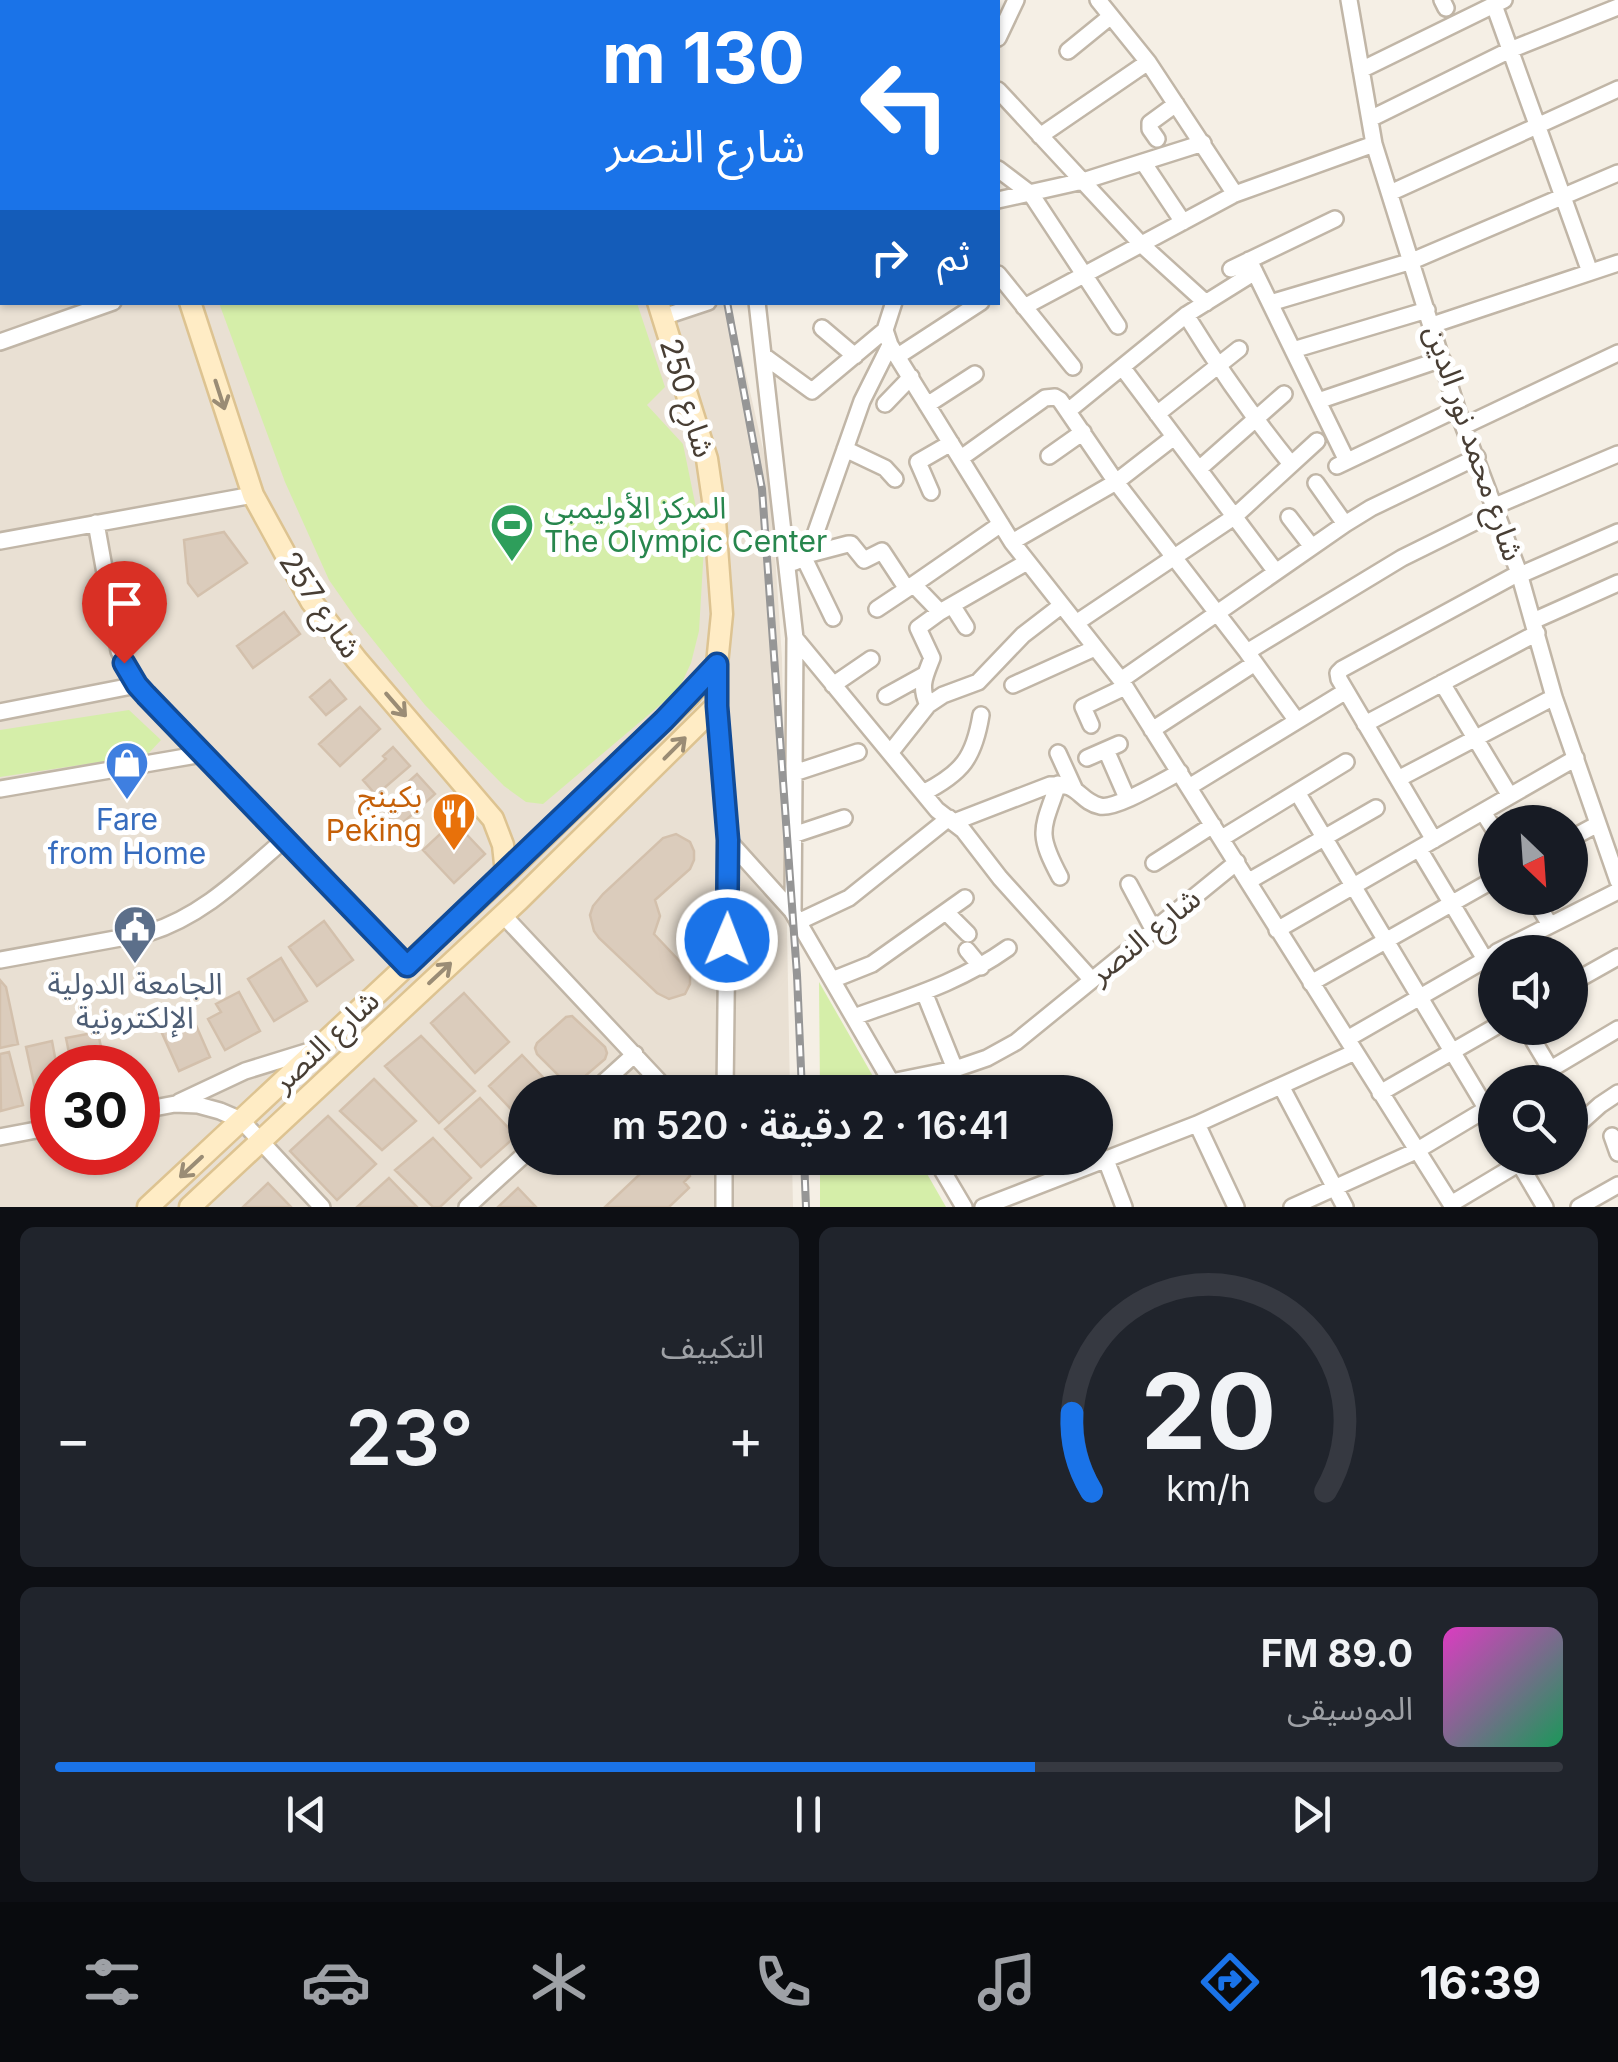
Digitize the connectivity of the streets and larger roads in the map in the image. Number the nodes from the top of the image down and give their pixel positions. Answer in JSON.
{"nodes":[{"id":1,"x":1016,"y":0,"type":"edge"},
{"id":2,"x":1098,"y":0,"type":"edge"},
{"id":3,"x":1349,"y":0,"type":"edge"},
{"id":4,"x":1499,"y":3,"type":"edge"},
{"id":5,"x":1618,"y":7,"type":"edge"},
{"id":6,"x":1111,"y":16,"type":"junction"},
{"id":7,"x":1000,"y":34,"type":"edge"},
{"id":8,"x":1510,"y":50,"type":"junction"},
{"id":9,"x":1068,"y":51,"type":"dead end"},
{"id":10,"x":1148,"y":62,"type":"junction"},
{"id":11,"x":1361,"y":70,"type":"junction"},
{"id":12,"x":1618,"y":89,"type":"edge"},
{"id":13,"x":1000,"y":92,"type":"edge"},
{"id":14,"x":1176,"y":104,"type":"junction"},
{"id":15,"x":1370,"y":119,"type":"junction"},
{"id":16,"x":1538,"y":126,"type":"junction"},
{"id":17,"x":1040,"y":136,"type":"junction"},
{"id":18,"x":1158,"y":139,"type":"dead end"},
{"id":19,"x":1203,"y":143,"type":"junction"},
{"id":20,"x":1374,"y":144,"type":"junction"},
{"id":21,"x":1143,"y":162,"type":"junction"},
{"id":22,"x":1000,"y":171,"type":"edge"},
{"id":23,"x":1618,"y":173,"type":"edge"},
{"id":24,"x":1083,"y":181,"type":"junction"},
{"id":25,"x":1390,"y":193,"type":"junction"},
{"id":26,"x":1031,"y":194,"type":"junction"},
{"id":27,"x":1235,"y":194,"type":"junction"},
{"id":28,"x":1563,"y":196,"type":"junction"},
{"id":29,"x":1000,"y":200,"type":"edge"},
{"id":30,"x":1335,"y":219,"type":"dead end"},
{"id":31,"x":1183,"y":222,"type":"junction"},
{"id":32,"x":1141,"y":244,"type":"junction"},
{"id":33,"x":1412,"y":261,"type":"junction"},
{"id":34,"x":1618,"y":263,"type":"edge"},
{"id":35,"x":1252,"y":266,"type":"junction"},
{"id":36,"x":1231,"y":269,"type":"dead end"},
{"id":37,"x":1590,"y":272,"type":"junction"},
{"id":38,"x":1084,"y":275,"type":"junction"},
{"id":39,"x":1001,"y":284,"type":"edge"},
{"id":40,"x":1206,"y":303,"type":"junction"},
{"id":41,"x":1270,"y":303,"type":"junction"},
{"id":42,"x":105,"y":305,"type":"edge"},
{"id":43,"x":191,"y":305,"type":"edge"},
{"id":44,"x":690,"y":305,"type":"edge"},
{"id":45,"x":894,"y":305,"type":"edge"},
{"id":46,"x":975,"y":305,"type":"edge"},
{"id":47,"x":757,"y":307,"type":"edge"},
{"id":48,"x":1024,"y":307,"type":"junction"},
{"id":49,"x":661,"y":310,"type":"edge"},
{"id":50,"x":1186,"y":315,"type":"junction"},
{"id":51,"x":1430,"y":318,"type":"junction"},
{"id":52,"x":1118,"y":326,"type":"dead end"},
{"id":53,"x":822,"y":328,"type":"dead end"},
{"id":54,"x":0,"y":342,"type":"edge"},
{"id":55,"x":891,"y":344,"type":"junction"},
{"id":56,"x":1239,"y":348,"type":"dead end"},
{"id":57,"x":1293,"y":350,"type":"junction"},
{"id":58,"x":1618,"y":353,"type":"edge"},
{"id":59,"x":764,"y":356,"type":"junction"},
{"id":60,"x":854,"y":356,"type":"junction"},
{"id":61,"x":1442,"y":359,"type":"junction"},
{"id":62,"x":1217,"y":366,"type":"junction"},
{"id":63,"x":1072,"y":367,"type":"dead end"},
{"id":64,"x":1122,"y":367,"type":"junction"},
{"id":65,"x":975,"y":374,"type":"dead end"},
{"id":66,"x":911,"y":378,"type":"junction"},
{"id":67,"x":1284,"y":394,"type":"dead end"},
{"id":68,"x":1318,"y":401,"type":"junction"},
{"id":69,"x":885,"y":404,"type":"dead end"},
{"id":70,"x":928,"y":404,"type":"junction"},
{"id":71,"x":1458,"y":409,"type":"junction"},
{"id":72,"x":1068,"y":411,"type":"junction"},
{"id":73,"x":1157,"y":414,"type":"junction"},
{"id":74,"x":1255,"y":420,"type":"junction"},
{"id":75,"x":1464,"y":426,"type":"junction"},
{"id":76,"x":1083,"y":432,"type":"junction"},
{"id":77,"x":1174,"y":437,"type":"junction"},
{"id":78,"x":1316,"y":441,"type":"dead end"},
{"id":79,"x":951,"y":444,"type":"junction"},
{"id":80,"x":844,"y":449,"type":"junction"},
{"id":81,"x":1618,"y":454,"type":"edge"},
{"id":82,"x":1049,"y":456,"type":"dead end"},
{"id":83,"x":1476,"y":457,"type":"junction"},
{"id":84,"x":960,"y":458,"type":"junction"},
{"id":85,"x":1290,"y":464,"type":"junction"},
{"id":86,"x":1199,"y":469,"type":"junction"},
{"id":87,"x":895,"y":479,"type":"dead end"},
{"id":88,"x":1116,"y":482,"type":"junction"},
{"id":89,"x":1316,"y":484,"type":"dead end"},
{"id":90,"x":931,"y":492,"type":"dead end"},
{"id":91,"x":254,"y":495,"type":"junction"},
{"id":92,"x":1496,"y":509,"type":"junction"},
{"id":93,"x":1234,"y":517,"type":"junction"},
{"id":94,"x":1289,"y":517,"type":"dead end"},
{"id":95,"x":96,"y":524,"type":"junction"},
{"id":96,"x":1001,"y":524,"type":"junction"},
{"id":97,"x":1345,"y":524,"type":"junction"},
{"id":98,"x":1618,"y":532,"type":"edge"},
{"id":99,"x":0,"y":541,"type":"edge"},
{"id":100,"x":1012,"y":542,"type":"junction"},
{"id":101,"x":1312,"y":547,"type":"junction"},
{"id":102,"x":805,"y":556,"type":"junction"},
{"id":103,"x":1174,"y":557,"type":"junction"},
{"id":104,"x":1028,"y":562,"type":"junction"},
{"id":105,"x":787,"y":564,"type":"junction"},
{"id":106,"x":1276,"y":572,"type":"junction"},
{"id":107,"x":1520,"y":574,"type":"junction"},
{"id":108,"x":1617,"y":585,"type":"edge"},
{"id":109,"x":910,"y":587,"type":"junction"},
{"id":110,"x":1062,"y":605,"type":"junction"},
{"id":111,"x":946,"y":608,"type":"junction"},
{"id":112,"x":876,"y":610,"type":"dead end"},
{"id":113,"x":1217,"y":613,"type":"junction"},
{"id":114,"x":833,"y":618,"type":"dead end"},
{"id":115,"x":1076,"y":623,"type":"junction"},
{"id":116,"x":966,"y":627,"type":"dead end"},
{"id":117,"x":1535,"y":627,"type":"junction"},
{"id":118,"x":795,"y":638,"type":"junction"},
{"id":119,"x":1095,"y":648,"type":"junction"},
{"id":120,"x":1251,"y":658,"type":"junction"},
{"id":121,"x":871,"y":659,"type":"dead end"},
{"id":122,"x":717,"y":664,"type":"junction"},
{"id":123,"x":924,"y":675,"type":"junction"},
{"id":124,"x":1442,"y":683,"type":"junction"},
{"id":125,"x":834,"y":684,"type":"junction"},
{"id":126,"x":1123,"y":684,"type":"junction"},
{"id":127,"x":137,"y":685,"type":"junction"},
{"id":128,"x":1013,"y":685,"type":"dead end"},
{"id":129,"x":1346,"y":691,"type":"junction"},
{"id":130,"x":886,"y":696,"type":"dead end"},
{"id":131,"x":1554,"y":697,"type":"junction"},
{"id":132,"x":928,"y":705,"type":"junction"},
{"id":133,"x":717,"y":706,"type":"junction"},
{"id":134,"x":0,"y":712,"type":"edge"},
{"id":135,"x":981,"y":715,"type":"dead end"},
{"id":136,"x":1297,"y":722,"type":"junction"},
{"id":137,"x":1365,"y":724,"type":"junction"},
{"id":138,"x":1090,"y":725,"type":"dead end"},
{"id":139,"x":1152,"y":730,"type":"junction"},
{"id":140,"x":1476,"y":739,"type":"junction"},
{"id":141,"x":858,"y":752,"type":"dead end"},
{"id":142,"x":890,"y":753,"type":"junction"},
{"id":143,"x":1058,"y":753,"type":"dead end"},
{"id":144,"x":203,"y":754,"type":"junction"},
{"id":145,"x":1087,"y":758,"type":"dead end"},
{"id":146,"x":1576,"y":758,"type":"junction"},
{"id":147,"x":1346,"y":762,"type":"dead end"},
{"id":148,"x":1180,"y":772,"type":"junction"},
{"id":149,"x":794,"y":773,"type":"junction"},
{"id":150,"x":1398,"y":779,"type":"junction"},
{"id":151,"x":1066,"y":786,"type":"junction"},
{"id":152,"x":1190,"y":788,"type":"junction"},
{"id":153,"x":0,"y":790,"type":"edge"},
{"id":154,"x":1297,"y":792,"type":"junction"},
{"id":155,"x":923,"y":793,"type":"junction"},
{"id":156,"x":1510,"y":796,"type":"junction"},
{"id":157,"x":1127,"y":798,"type":"junction"},
{"id":158,"x":1495,"y":805,"type":"edge"},
{"id":159,"x":1376,"y":808,"type":"dead end"},
{"id":160,"x":1478,"y":815,"type":"edge"},
{"id":161,"x":844,"y":818,"type":"dead end"},
{"id":162,"x":951,"y":820,"type":"junction"},
{"id":163,"x":1598,"y":824,"type":"junction"},
{"id":164,"x":1588,"y":829,"type":"edge"},
{"id":165,"x":1217,"y":831,"type":"junction"},
{"id":166,"x":793,"y":835,"type":"junction"},
{"id":167,"x":1325,"y":838,"type":"junction"},
{"id":168,"x":286,"y":839,"type":"junction"},
{"id":169,"x":728,"y":840,"type":"junction"},
{"id":170,"x":1427,"y":844,"type":"junction"},
{"id":171,"x":1237,"y":862,"type":"junction"},
{"id":172,"x":1154,"y":863,"type":"dead end"},
{"id":173,"x":506,"y":873,"type":"junction"},
{"id":174,"x":1060,"y":877,"type":"dead end"},
{"id":175,"x":1618,"y":880,"type":"edge"},
{"id":176,"x":1249,"y":881,"type":"junction"},
{"id":177,"x":1128,"y":884,"type":"dead end"},
{"id":178,"x":1354,"y":886,"type":"junction"},
{"id":179,"x":1478,"y":888,"type":"edge"},
{"id":180,"x":1618,"y":891,"type":"edge"},
{"id":181,"x":965,"y":898,"type":"dead end"},
{"id":182,"x":1451,"y":902,"type":"junction"},
{"id":183,"x":946,"y":912,"type":"junction"},
{"id":184,"x":503,"y":914,"type":"junction"},
{"id":185,"x":1544,"y":915,"type":"edge"},
{"id":186,"x":796,"y":917,"type":"junction"},
{"id":187,"x":1550,"y":926,"type":"junction"},
{"id":188,"x":1153,"y":929,"type":"junction"},
{"id":189,"x":1278,"y":930,"type":"junction"},
{"id":190,"x":1532,"y":935,"type":"edge"},
{"id":191,"x":1478,"y":937,"type":"edge"},
{"id":192,"x":1386,"y":940,"type":"junction"},
{"id":193,"x":1008,"y":948,"type":"dead end"},
{"id":194,"x":1618,"y":957,"type":"edge"},
{"id":195,"x":0,"y":960,"type":"edge"},
{"id":196,"x":1478,"y":963,"type":"edge"},
{"id":197,"x":407,"y":966,"type":"junction"},
{"id":198,"x":981,"y":967,"type":"junction"},
{"id":199,"x":1588,"y":974,"type":"edge"},
{"id":200,"x":1091,"y":979,"type":"junction"},
{"id":201,"x":832,"y":980,"type":"junction"},
{"id":202,"x":1311,"y":983,"type":"junction"},
{"id":203,"x":917,"y":988,"type":"junction"},
{"id":204,"x":1420,"y":997,"type":"junction"},
{"id":205,"x":854,"y":1017,"type":"junction"},
{"id":206,"x":1618,"y":1029,"type":"edge"},
{"id":207,"x":1478,"y":1037,"type":"edge"},
{"id":208,"x":1351,"y":1046,"type":"junction"},
{"id":209,"x":318,"y":1048,"type":"junction"},
{"id":210,"x":1452,"y":1052,"type":"junction"},
{"id":211,"x":635,"y":1054,"type":"junction"},
{"id":212,"x":1559,"y":1065,"type":"edge"},
{"id":213,"x":956,"y":1069,"type":"junction"},
{"id":214,"x":612,"y":1075,"type":"edge"},
{"id":215,"x":654,"y":1075,"type":"edge"},
{"id":216,"x":725,"y":1075,"type":"edge"},
{"id":217,"x":887,"y":1075,"type":"edge"},
{"id":218,"x":935,"y":1075,"type":"edge"},
{"id":219,"x":1280,"y":1086,"type":"junction"},
{"id":220,"x":1478,"y":1090,"type":"edge"},
{"id":221,"x":1380,"y":1092,"type":"junction"},
{"id":222,"x":1618,"y":1094,"type":"edge"},
{"id":223,"x":176,"y":1104,"type":"junction"},
{"id":224,"x":160,"y":1107,"type":"edge"},
{"id":225,"x":1588,"y":1115,"type":"edge"},
{"id":226,"x":1478,"y":1118,"type":"edge"},
{"id":227,"x":241,"y":1120,"type":"junction"},
{"id":228,"x":1197,"y":1124,"type":"junction"},
{"id":229,"x":30,"y":1131,"type":"edge"},
{"id":230,"x":1612,"y":1136,"type":"dead end"},
{"id":231,"x":0,"y":1137,"type":"edge"},
{"id":232,"x":259,"y":1140,"type":"junction"},
{"id":233,"x":1416,"y":1151,"type":"junction"},
{"id":234,"x":1618,"y":1153,"type":"edge"},
{"id":235,"x":1113,"y":1157,"type":"edge"},
{"id":236,"x":508,"y":1170,"type":"edge"},
{"id":237,"x":724,"y":1175,"type":"edge"},
{"id":238,"x":945,"y":1175,"type":"edge"},
{"id":239,"x":1067,"y":1175,"type":"edge"},
{"id":240,"x":1112,"y":1175,"type":"edge"},
{"id":241,"x":1498,"y":1175,"type":"edge"},
{"id":242,"x":1529,"y":1175,"type":"edge"},
{"id":243,"x":1618,"y":1185,"type":"edge"},
{"id":244,"x":1335,"y":1187,"type":"junction"},
{"id":245,"x":1602,"y":1202,"type":"edge"},
{"id":246,"x":1452,"y":1206,"type":"edge"},
{"id":247,"x":148,"y":1207,"type":"edge"},
{"id":248,"x":190,"y":1207,"type":"edge"},
{"id":249,"x":322,"y":1207,"type":"edge"},
{"id":250,"x":467,"y":1207,"type":"edge"},
{"id":251,"x":724,"y":1207,"type":"edge"},
{"id":252,"x":964,"y":1207,"type":"edge"},
{"id":253,"x":983,"y":1207,"type":"edge"},
{"id":254,"x":1124,"y":1207,"type":"edge"},
{"id":255,"x":1236,"y":1207,"type":"edge"},
{"id":256,"x":1292,"y":1207,"type":"edge"},
{"id":257,"x":1345,"y":1207,"type":"edge"},
{"id":258,"x":1545,"y":1207,"type":"edge"},
{"id":259,"x":1579,"y":1207,"type":"edge"}],
"edges":[{"from":1,"to":7,"type":"street"},
{"from":2,"to":6,"type":"street"},
{"from":3,"to":11,"type":"street","name":"شارع محمد نور الدين"},
{"from":4,"to":8,"type":"street"},
{"from":4,"to":11,"type":"street"},
{"from":5,"to":8,"type":"street"},
{"from":6,"to":9,"type":"street"},
{"from":6,"to":10,"type":"street"},
{"from":8,"to":15,"type":"street"},
{"from":8,"to":16,"type":"street"},
{"from":10,"to":14,"type":"street"},
{"from":10,"to":17,"type":"street"},
{"from":11,"to":15,"type":"street","name":"شارع محمد نور الدين"},
{"from":12,"to":16,"type":"street"},
{"from":13,"to":17,"type":"street"},
{"from":14,"to":18,"type":"street"},
{"from":14,"to":19,"type":"street"},
{"from":15,"to":20,"type":"street","name":"شارع محمد نور الدين"},
{"from":16,"to":25,"type":"street"},
{"from":16,"to":28,"type":"street"},
{"from":17,"to":24,"type":"street"},
{"from":19,"to":21,"type":"street"},
{"from":19,"to":27,"type":"street"},
{"from":20,"to":25,"type":"street","name":"شارع محمد نور الدين"},
{"from":20,"to":27,"type":"street"},
{"from":21,"to":24,"type":"street"},
{"from":21,"to":31,"type":"street"},
{"from":22,"to":26,"type":"street"},
{"from":23,"to":28,"type":"street"},
{"from":24,"to":26,"type":"street"},
{"from":24,"to":32,"type":"street"},
{"from":25,"to":33,"type":"street","name":"شارع محمد نور الدين"},
{"from":26,"to":29,"type":"street"},
{"from":26,"to":38,"type":"street"},
{"from":27,"to":31,"type":"street"},
{"from":28,"to":33,"type":"street"},
{"from":28,"to":37,"type":"street"},
{"from":30,"to":35,"type":"street"},
{"from":31,"to":32,"type":"street"},
{"from":32,"to":38,"type":"street"},
{"from":32,"to":40,"type":"street"},
{"from":33,"to":41,"type":"street"},
{"from":33,"to":51,"type":"street","name":"شارع محمد نور الدين"},
{"from":34,"to":37,"type":"street"},
{"from":35,"to":36,"type":"street"},
{"from":35,"to":40,"type":"street"},
{"from":35,"to":41,"type":"street"},
{"from":37,"to":51,"type":"street"},
{"from":38,"to":48,"type":"street"},
{"from":38,"to":52,"type":"street"},
{"from":39,"to":48,"type":"street"},
{"from":40,"to":50,"type":"street"},
{"from":41,"to":57,"type":"street"},
{"from":42,"to":54,"type":"street"},
{"from":43,"to":91,"type":"street","name":"شارع 257","one_way":true},
{"from":44,"to":49,"type":"street"},
{"from":45,"to":55,"type":"street"},
{"from":46,"to":55,"type":"street"},
{"from":47,"to":59,"type":"street"},
{"from":48,"to":63,"type":"street"},
{"from":49,"to":122,"type":"street","name":"شارع 250"},
{"from":50,"to":62,"type":"street"},
{"from":50,"to":64,"type":"street"},
{"from":51,"to":57,"type":"street"},
{"from":51,"to":61,"type":"street","name":"شارع محمد نور الدين"},
{"from":53,"to":60,"type":"street"},
{"from":55,"to":60,"type":"street"},
{"from":55,"to":66,"type":"street"},
{"from":55,"to":80,"type":"street"},
{"from":56,"to":62,"type":"street"},
{"from":57,"to":68,"type":"street"},
{"from":58,"to":75,"type":"street"},
{"from":59,"to":60,"type":"street"},
{"from":59,"to":105,"type":"street"},
{"from":61,"to":68,"type":"street"},
{"from":61,"to":71,"type":"street","name":"شارع محمد نور الدين"},
{"from":62,"to":73,"type":"street"},
{"from":62,"to":74,"type":"street"},
{"from":64,"to":72,"type":"street"},
{"from":64,"to":73,"type":"street"},
{"from":65,"to":70,"type":"street"},
{"from":66,"to":69,"type":"street"},
{"from":66,"to":70,"type":"street"},
{"from":67,"to":74,"type":"street"},
{"from":68,"to":71,"type":"street"},
{"from":70,"to":79,"type":"street"},
{"from":71,"to":75,"type":"street","name":"شارع محمد نور الدين"},
{"from":72,"to":76,"type":"street"},
{"from":72,"to":84,"type":"street"},
{"from":73,"to":77,"type":"street"},
{"from":74,"to":85,"type":"street"},
{"from":74,"to":86,"type":"street"},
{"from":75,"to":83,"type":"street","name":"شارع محمد نور الدين"},
{"from":76,"to":82,"type":"street"},
{"from":76,"to":88,"type":"street"},
{"from":77,"to":86,"type":"street"},
{"from":77,"to":88,"type":"street"},
{"from":78,"to":85,"type":"street"},
{"from":79,"to":84,"type":"street"},
{"from":79,"to":90,"type":"street"},
{"from":80,"to":87,"type":"street"},
{"from":80,"to":102,"type":"street"},
{"from":81,"to":92,"type":"street"},
{"from":83,"to":92,"type":"street","name":"شارع محمد نور الدين"},
{"from":83,"to":97,"type":"street"},
{"from":84,"to":96,"type":"street"},
{"from":85,"to":93,"type":"street"},
{"from":86,"to":93,"type":"street"},
{"from":88,"to":100,"type":"street"},
{"from":88,"to":103,"type":"street"},
{"from":89,"to":97,"type":"street"},
{"from":91,"to":95,"type":"street"},
{"from":91,"to":173,"type":"street","name":"شارع 257","one_way":true},
{"from":92,"to":107,"type":"street","name":"شارع محمد نور الدين"},
{"from":92,"to":120,"type":"street"},
{"from":93,"to":103,"type":"street"},
{"from":93,"to":106,"type":"street"},
{"from":94,"to":101,"type":"street"},
{"from":95,"to":99,"type":"street"},
{"from":95,"to":127,"type":"street"},
{"from":96,"to":100,"type":"street"},
{"from":96,"to":109,"type":"street"},
{"from":97,"to":101,"type":"street"},
{"from":98,"to":107,"type":"street"},
{"from":100,"to":104,"type":"street"},
{"from":101,"to":106,"type":"street"},
{"from":102,"to":105,"type":"street"},
{"from":102,"to":109,"type":"street"},
{"from":102,"to":114,"type":"street"},
{"from":103,"to":113,"type":"street"},
{"from":103,"to":115,"type":"street"},
{"from":104,"to":110,"type":"street"},
{"from":104,"to":111,"type":"street"},
{"from":105,"to":118,"type":"street"},
{"from":106,"to":113,"type":"street"},
{"from":107,"to":117,"type":"street","name":"شارع محمد نور الدين"},
{"from":107,"to":129,"type":"street"},
{"from":108,"to":117,"type":"street"},
{"from":109,"to":111,"type":"street"},
{"from":109,"to":112,"type":"street"},
{"from":110,"to":115,"type":"street"},
{"from":110,"to":132,"type":"street"},
{"from":111,"to":116,"type":"street"},
{"from":111,"to":123,"type":"street"},
{"from":113,"to":120,"type":"street"},
{"from":113,"to":126,"type":"street"},
{"from":115,"to":119,"type":"street"},
{"from":117,"to":124,"type":"street"},
{"from":117,"to":131,"type":"street","name":"شارع محمد نور الدين"},
{"from":118,"to":125,"type":"street"},
{"from":118,"to":149,"type":"street"},
{"from":119,"to":126,"type":"street"},
{"from":119,"to":128,"type":"street"},
{"from":120,"to":136,"type":"street"},
{"from":120,"to":139,"type":"street"},
{"from":121,"to":125,"type":"street"},
{"from":122,"to":133,"type":"street","name":"شارع 250"},
{"from":122,"to":173,"type":"street","name":"شارع النصر"},
{"from":123,"to":130,"type":"street"},
{"from":123,"to":132,"type":"street"},
{"from":124,"to":137,"type":"street"},
{"from":124,"to":140,"type":"street"},
{"from":125,"to":142,"type":"street"},
{"from":126,"to":138,"type":"street"},
{"from":126,"to":139,"type":"street"},
{"from":127,"to":134,"type":"street"},
{"from":127,"to":144,"type":"street"},
{"from":129,"to":136,"type":"street"},
{"from":129,"to":137,"type":"street"},
{"from":131,"to":140,"type":"street"},
{"from":131,"to":146,"type":"street","name":"شارع محمد نور الدين"},
{"from":132,"to":142,"type":"street"},
{"from":133,"to":169,"type":"street","name":"شارع 250"},
{"from":184,"to":133,"type":"street","name":"شارع النصر","one_way":true},
{"from":135,"to":155,"type":"street"},
{"from":136,"to":152,"type":"street"},
{"from":137,"to":150,"type":"street"},
{"from":139,"to":148,"type":"street"},
{"from":140,"to":150,"type":"street"},
{"from":140,"to":156,"type":"street"},
{"from":141,"to":149,"type":"street"},
{"from":142,"to":155,"type":"street"},
{"from":143,"to":151,"type":"street"},
{"from":144,"to":153,"type":"street"},
{"from":144,"to":168,"type":"street"},
{"from":145,"to":157,"type":"street"},
{"from":146,"to":156,"type":"street"},
{"from":146,"to":163,"type":"street","name":"شارع محمد نور الدين"},
{"from":147,"to":154,"type":"street"},
{"from":148,"to":152,"type":"street"},
{"from":148,"to":157,"type":"street"},
{"from":149,"to":166,"type":"street"},
{"from":150,"to":170,"type":"street"},
{"from":151,"to":157,"type":"street"},
{"from":151,"to":162,"type":"street"},
{"from":151,"to":174,"type":"street"},
{"from":152,"to":165,"type":"street"},
{"from":154,"to":165,"type":"street"},
{"from":154,"to":167,"type":"street"},
{"from":155,"to":162,"type":"street"},
{"from":156,"to":158,"type":"street"},
{"from":159,"to":167,"type":"street"},
{"from":160,"to":170,"type":"street"},
{"from":161,"to":166,"type":"street"},
{"from":162,"to":186,"type":"street"},
{"from":162,"to":200,"type":"street"},
{"from":163,"to":164,"type":"street"},
{"from":163,"to":175,"type":"street","name":"شارع محمد نور الدين"},
{"from":165,"to":171,"type":"street"},
{"from":165,"to":172,"type":"street"},
{"from":166,"to":186,"type":"street"},
{"from":167,"to":176,"type":"street"},
{"from":167,"to":178,"type":"street"},
{"from":168,"to":195,"type":"street"},
{"from":168,"to":197,"type":"street"},
{"from":169,"to":186,"type":"street"},
{"from":169,"to":216,"type":"street","name":"شارع 250"},
{"from":170,"to":178,"type":"street"},
{"from":170,"to":182,"type":"street"},
{"from":171,"to":176,"type":"street"},
{"from":171,"to":188,"type":"street","name":"شارع النصر"},
{"from":173,"to":197,"type":"street","name":"شارع النصر"},
{"from":176,"to":189,"type":"street"},
{"from":177,"to":188,"type":"street"},
{"from":178,"to":189,"type":"street"},
{"from":178,"to":192,"type":"street"},
{"from":179,"to":182,"type":"street"},
{"from":180,"to":187,"type":"street"},
{"from":181,"to":183,"type":"street"},
{"from":182,"to":191,"type":"street"},
{"from":182,"to":192,"type":"street"},
{"from":183,"to":198,"type":"street"},
{"from":183,"to":201,"type":"street"},
{"from":184,"to":211,"type":"street"},
{"from":232,"to":184,"type":"street","name":"شارع النصر","one_way":true},
{"from":185,"to":187,"type":"street"},
{"from":186,"to":201,"type":"street"},
{"from":187,"to":190,"type":"street"},
{"from":188,"to":200,"type":"street","name":"شارع النصر"},
{"from":189,"to":202,"type":"street"},
{"from":192,"to":202,"type":"street"},
{"from":192,"to":204,"type":"street"},
{"from":193,"to":198,"type":"street"},
{"from":194,"to":199,"type":"street"},
{"from":196,"to":204,"type":"street"},
{"from":197,"to":209,"type":"street","name":"شارع النصر"},
{"from":198,"to":203,"type":"street"},
{"from":200,"to":213,"type":"street","name":"شارع النصر"},
{"from":201,"to":205,"type":"street"},
{"from":202,"to":208,"type":"street"},
{"from":203,"to":205,"type":"street"},
{"from":203,"to":213,"type":"street"},
{"from":204,"to":208,"type":"street"},
{"from":204,"to":210,"type":"street"},
{"from":205,"to":217,"type":"street"},
{"from":206,"to":212,"type":"street"},
{"from":207,"to":210,"type":"street"},
{"from":208,"to":219,"type":"street"},
{"from":208,"to":221,"type":"street"},
{"from":209,"to":223,"type":"street"},
{"from":209,"to":227,"type":"street","name":"شارع النصر"},
{"from":210,"to":220,"type":"street"},
{"from":210,"to":221,"type":"street"},
{"from":211,"to":214,"type":"street"},
{"from":211,"to":215,"type":"street"},
{"from":213,"to":218,"type":"street","name":"شارع النصر"},
{"from":219,"to":228,"type":"street"},
{"from":219,"to":244,"type":"street"},
{"from":221,"to":233,"type":"street"},
{"from":222,"to":225,"type":"street"},
{"from":223,"to":224,"type":"street"},
{"from":223,"to":227,"type":"street"},
{"from":226,"to":233,"type":"street"},
{"from":227,"to":232,"type":"street"},
{"from":227,"to":247,"type":"street","name":"شارع النصر","one_way":true},
{"from":228,"to":235,"type":"street"},
{"from":228,"to":255,"type":"street"},
{"from":229,"to":231,"type":"street"},
{"from":230,"to":234,"type":"street"},
{"from":232,"to":248,"type":"street","name":"شارع النصر"},
{"from":232,"to":249,"type":"street"},
{"from":233,"to":244,"type":"street"},
{"from":233,"to":246,"type":"street"},
{"from":236,"to":250,"type":"street"},
{"from":237,"to":251,"type":"street"},
{"from":238,"to":252,"type":"street"},
{"from":239,"to":253,"type":"street"},
{"from":240,"to":254,"type":"street"},
{"from":241,"to":246,"type":"street"},
{"from":242,"to":258,"type":"street"},
{"from":243,"to":245,"type":"street"},
{"from":244,"to":256,"type":"street"},
{"from":244,"to":257,"type":"street"},
{"from":245,"to":259,"type":"street"}]}
